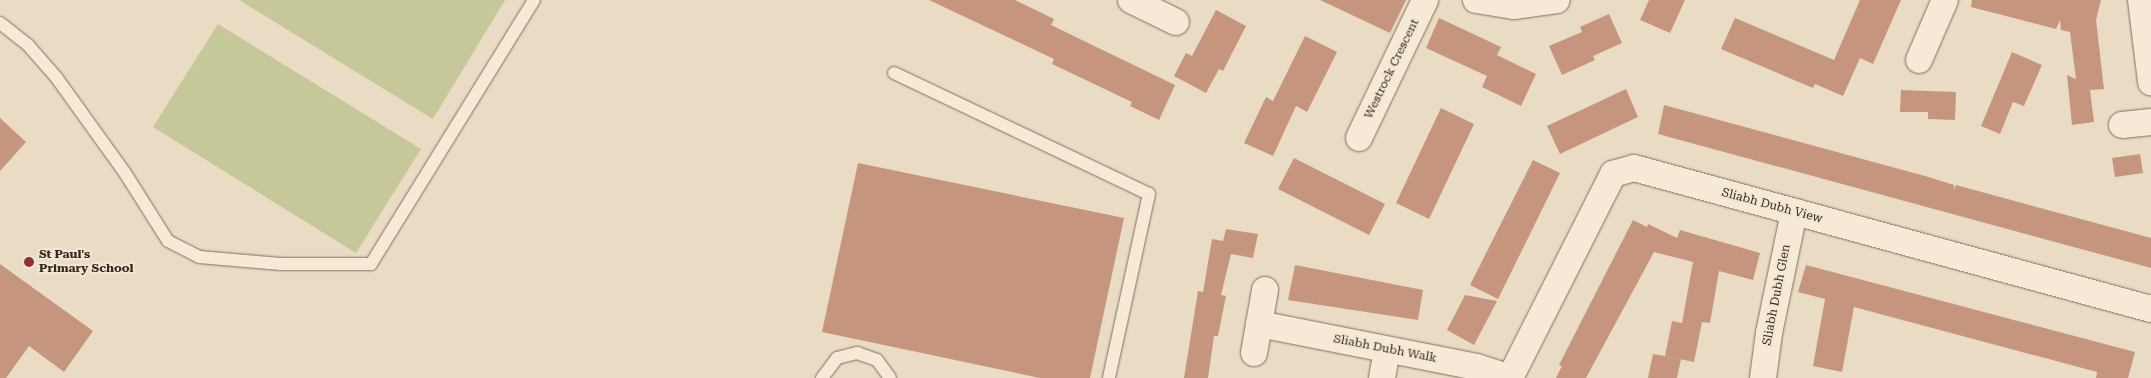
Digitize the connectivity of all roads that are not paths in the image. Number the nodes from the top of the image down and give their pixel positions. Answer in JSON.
{"nodes":[{"id":1,"x":534,"y":0,"type":"edge"},
{"id":2,"x":1131,"y":0,"type":"edge"},
{"id":3,"x":1425,"y":0,"type":"edge"},
{"id":4,"x":1476,"y":0,"type":"edge"},
{"id":5,"x":1558,"y":0,"type":"edge"},
{"id":6,"x":1945,"y":0,"type":"edge"},
{"id":7,"x":2141,"y":0,"type":"edge"},
{"id":8,"x":1176,"y":22,"type":"dead end"},
{"id":9,"x":0,"y":23,"type":"edge"},
{"id":10,"x":1919,"y":60,"type":"dead end"},
{"id":11,"x":894,"y":73,"type":"dead end"},
{"id":12,"x":2151,"y":82,"type":"edge"},
{"id":13,"x":2151,"y":122,"type":"edge"},
{"id":14,"x":2122,"y":125,"type":"dead end"},
{"id":15,"x":1359,"y":138,"type":"dead end"},
{"id":16,"x":1794,"y":212,"type":"junction"},
{"id":17,"x":1265,"y":290,"type":"dead end"},
{"id":18,"x":2151,"y":309,"type":"edge"},
{"id":19,"x":1259,"y":324,"type":"junction"},
{"id":20,"x":1388,"y":350,"type":"junction"},
{"id":21,"x":1254,"y":353,"type":"dead end"},
{"id":22,"x":822,"y":378,"type":"edge"},
{"id":23,"x":890,"y":378,"type":"edge"},
{"id":24,"x":1109,"y":378,"type":"edge"},
{"id":25,"x":1382,"y":378,"type":"edge"},
{"id":26,"x":1510,"y":378,"type":"edge"},
{"id":27,"x":1763,"y":378,"type":"edge"}],
"edges":[{"from":1,"to":9,"type":"lane"},
{"from":2,"to":8,"type":"street"},
{"from":3,"to":15,"type":"street","name":"Westrock Crescent"},
{"from":4,"to":5,"type":"street"},
{"from":6,"to":10,"type":"street"},
{"from":7,"to":12,"type":"street"},
{"from":11,"to":24,"type":"lane"},
{"from":13,"to":14,"type":"street"},
{"from":16,"to":18,"type":"street","name":"Sliabh Dubh View"},
{"from":16,"to":26,"type":"street","name":"Sliabh Dubh View"},
{"from":16,"to":27,"type":"street","name":"Sliabh Dubh Glen"},
{"from":17,"to":19,"type":"street"},
{"from":19,"to":20,"type":"street","name":"Sliabh Dubh Walk"},
{"from":19,"to":21,"type":"street"},
{"from":20,"to":25,"type":"street"},
{"from":20,"to":26,"type":"street","name":"Sliabh Dubh Walk"},
{"from":22,"to":23,"type":"lane"}]}
